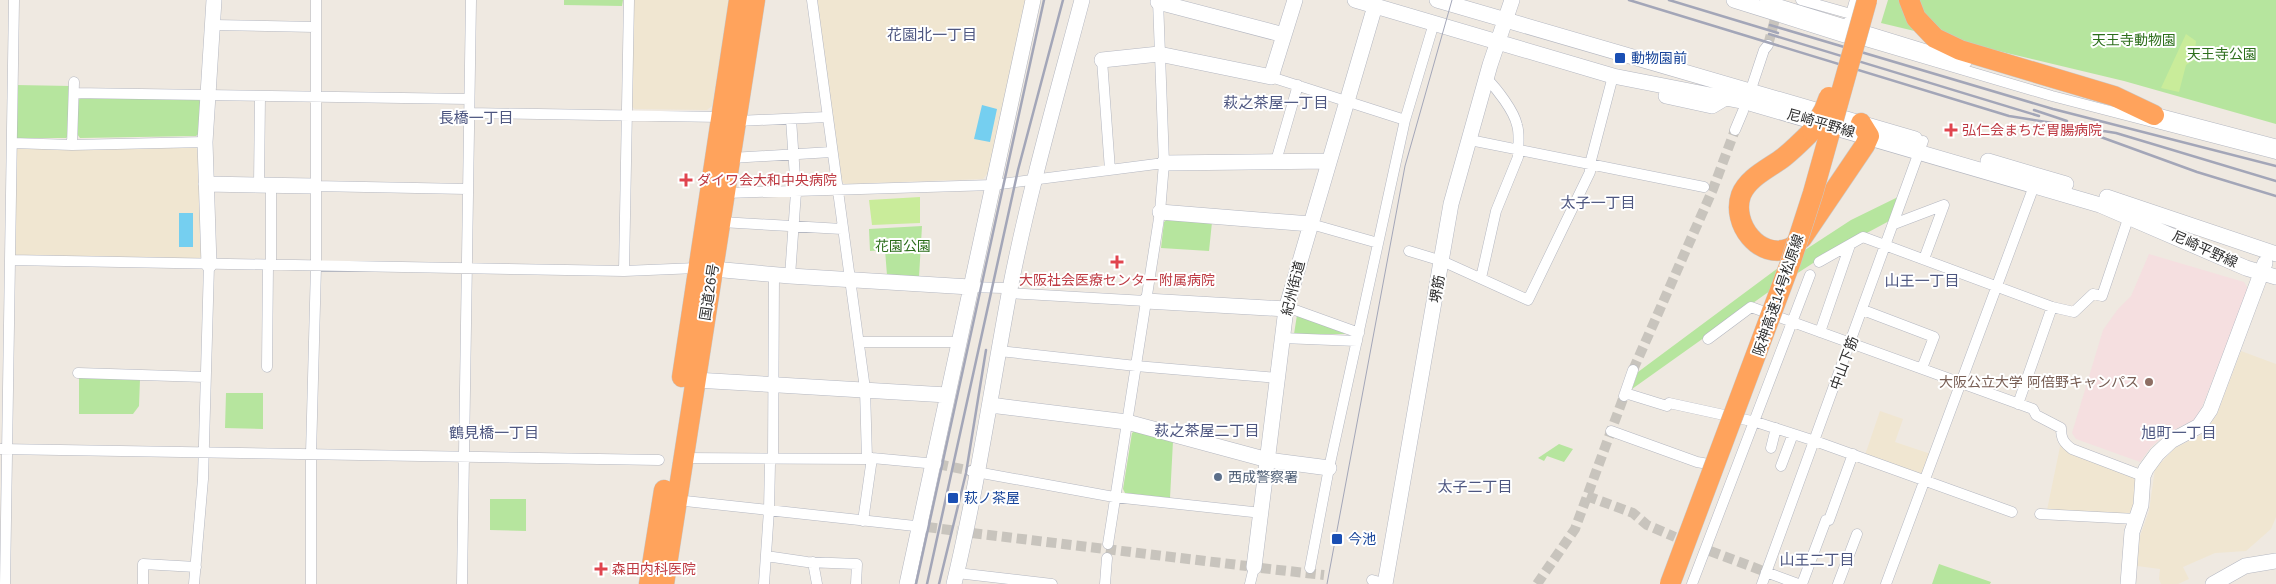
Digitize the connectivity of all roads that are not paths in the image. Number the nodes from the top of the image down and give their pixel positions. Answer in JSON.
{"nodes":[{"id":1,"x":14,"y":0,"type":"edge"},
{"id":2,"x":214,"y":0,"type":"edge"},
{"id":3,"x":316,"y":0,"type":"edge"},
{"id":4,"x":471,"y":0,"type":"edge"},
{"id":5,"x":629,"y":0,"type":"edge"},
{"id":6,"x":739,"y":0,"type":"edge"},
{"id":7,"x":755,"y":0,"type":"edge"},
{"id":8,"x":812,"y":0,"type":"edge"},
{"id":9,"x":1033,"y":0,"type":"edge"},
{"id":10,"x":1082,"y":0,"type":"edge"},
{"id":11,"x":1295,"y":0,"type":"edge"},
{"id":12,"x":1356,"y":0,"type":"edge"},
{"id":13,"x":1436,"y":0,"type":"edge"},
{"id":14,"x":1512,"y":0,"type":"edge"},
{"id":15,"x":1734,"y":0,"type":"edge"},
{"id":16,"x":1764,"y":0,"type":"edge"},
{"id":17,"x":1801,"y":0,"type":"edge"},
{"id":18,"x":1856,"y":0,"type":"edge"},
{"id":19,"x":1867,"y":0,"type":"edge"},
{"id":20,"x":1879,"y":0,"type":"edge"},
{"id":21,"x":1909,"y":0,"type":"edge"},
{"id":22,"x":1158,"y":1,"type":"edge"},
{"id":23,"x":1376,"y":3,"type":"edge"},
{"id":24,"x":1856,"y":7,"type":"edge"},
{"id":25,"x":1505,"y":19,"type":"junction"},
{"id":26,"x":1434,"y":23,"type":"junction"},
{"id":27,"x":213,"y":25,"type":"junction"},
{"id":28,"x":315,"y":27,"type":"junction"},
{"id":29,"x":1846,"y":31,"type":"junction"},
{"id":30,"x":1284,"y":35,"type":"junction"},
{"id":31,"x":1498,"y":41,"type":"junction"},
{"id":32,"x":1768,"y":45,"type":"tunnel mouth"},
{"id":33,"x":1159,"y":54,"type":"junction"},
{"id":34,"x":1102,"y":60,"type":"joint"},
{"id":35,"x":1272,"y":77,"type":"junction"},
{"id":36,"x":1620,"y":77,"type":"junction"},
{"id":37,"x":1487,"y":79,"type":"junction"},
{"id":38,"x":74,"y":82,"type":"dead end"},
{"id":39,"x":1298,"y":86,"type":"junction"},
{"id":40,"x":1752,"y":86,"type":"dead end"},
{"id":41,"x":74,"y":93,"type":"junction"},
{"id":42,"x":209,"y":95,"type":"junction"},
{"id":43,"x":260,"y":96,"type":"junction"},
{"id":44,"x":315,"y":97,"type":"junction"},
{"id":45,"x":469,"y":99,"type":"junction"},
{"id":46,"x":1345,"y":101,"type":"junction"},
{"id":47,"x":1743,"y":111,"type":"dead end"},
{"id":48,"x":469,"y":113,"type":"junction"},
{"id":49,"x":2154,"y":115,"type":"junction"},
{"id":50,"x":627,"y":116,"type":"junction"},
{"id":51,"x":827,"y":117,"type":"junction"},
{"id":52,"x":729,"y":119,"type":"junction"},
{"id":53,"x":791,"y":119,"type":"junction"},
{"id":54,"x":1406,"y":120,"type":"junction"},
{"id":55,"x":1735,"y":130,"type":"tunnel mouth"},
{"id":56,"x":1865,"y":130,"type":"junction"},
{"id":57,"x":1470,"y":140,"type":"junction"},
{"id":58,"x":205,"y":142,"type":"junction"},
{"id":59,"x":13,"y":143,"type":"junction"},
{"id":60,"x":72,"y":145,"type":"junction"},
{"id":61,"x":1922,"y":146,"type":"junction"},
{"id":62,"x":2276,"y":146,"type":"edge"},
{"id":63,"x":1518,"y":149,"type":"junction"},
{"id":64,"x":831,"y":152,"type":"junction"},
{"id":65,"x":793,"y":154,"type":"junction"},
{"id":66,"x":2276,"y":154,"type":"edge"},
{"id":67,"x":731,"y":158,"type":"junction"},
{"id":68,"x":1276,"y":161,"type":"junction"},
{"id":69,"x":1328,"y":161,"type":"junction"},
{"id":70,"x":1164,"y":163,"type":"junction"},
{"id":71,"x":1590,"y":164,"type":"junction"},
{"id":72,"x":1110,"y":170,"type":"junction"},
{"id":73,"x":1033,"y":181,"type":"junction"},
{"id":74,"x":206,"y":184,"type":"junction"},
{"id":75,"x":265,"y":185,"type":"junction"},
{"id":76,"x":993,"y":185,"type":"junction"},
{"id":77,"x":314,"y":186,"type":"junction"},
{"id":78,"x":2034,"y":186,"type":"junction"},
{"id":79,"x":1704,"y":187,"type":"dead end"},
{"id":80,"x":467,"y":189,"type":"junction"},
{"id":81,"x":837,"y":190,"type":"junction"},
{"id":82,"x":796,"y":192,"type":"junction"},
{"id":83,"x":726,"y":194,"type":"junction"},
{"id":84,"x":1160,"y":212,"type":"junction"},
{"id":85,"x":2129,"y":216,"type":"junction"},
{"id":86,"x":721,"y":222,"type":"junction"},
{"id":87,"x":1311,"y":224,"type":"junction"},
{"id":88,"x":1894,"y":224,"type":"junction"},
{"id":89,"x":794,"y":226,"type":"junction"},
{"id":90,"x":842,"y":229,"type":"junction"},
{"id":91,"x":1378,"y":243,"type":"junction"},
{"id":92,"x":1850,"y":245,"type":"junction"},
{"id":93,"x":1886,"y":246,"type":"junction"},
{"id":94,"x":1409,"y":252,"type":"dead end"},
{"id":95,"x":2272,"y":253,"type":"edge"},
{"id":96,"x":1924,"y":259,"type":"junction"},
{"id":97,"x":10,"y":260,"type":"junction"},
{"id":98,"x":1442,"y":260,"type":"junction"},
{"id":99,"x":1818,"y":262,"type":"dead end"},
{"id":100,"x":209,"y":265,"type":"junction"},
{"id":101,"x":269,"y":265,"type":"junction"},
{"id":102,"x":316,"y":266,"type":"junction"},
{"id":103,"x":705,"y":268,"type":"junction"},
{"id":104,"x":466,"y":269,"type":"junction"},
{"id":105,"x":624,"y":271,"type":"junction"},
{"id":106,"x":774,"y":275,"type":"junction"},
{"id":107,"x":1810,"y":275,"type":"dead end"},
{"id":108,"x":2269,"y":275,"type":"edge"},
{"id":109,"x":790,"y":276,"type":"junction"},
{"id":110,"x":1482,"y":278,"type":"junction"},
{"id":111,"x":849,"y":280,"type":"junction"},
{"id":112,"x":1995,"y":286,"type":"junction"},
{"id":113,"x":970,"y":287,"type":"junction"},
{"id":114,"x":1009,"y":293,"type":"junction"},
{"id":115,"x":5,"y":294,"type":"edge"},
{"id":116,"x":1146,"y":301,"type":"junction"},
{"id":117,"x":2052,"y":307,"type":"junction"},
{"id":118,"x":1286,"y":309,"type":"junction"},
{"id":119,"x":1863,"y":310,"type":"junction"},
{"id":120,"x":1766,"y":312,"type":"junction"},
{"id":121,"x":1793,"y":322,"type":"junction"},
{"id":122,"x":1820,"y":332,"type":"junction"},
{"id":123,"x":1358,"y":337,"type":"junction"},
{"id":124,"x":1282,"y":338,"type":"junction"},
{"id":125,"x":1708,"y":339,"type":"dead end"},
{"id":126,"x":859,"y":342,"type":"junction"},
{"id":127,"x":958,"y":342,"type":"junction"},
{"id":128,"x":1851,"y":343,"type":"junction"},
{"id":129,"x":999,"y":351,"type":"junction"},
{"id":130,"x":1136,"y":366,"type":"junction"},
{"id":131,"x":266,"y":367,"type":"dead end"},
{"id":132,"x":1922,"y":368,"type":"junction"},
{"id":133,"x":1633,"y":370,"type":"tunnel mouth"},
{"id":134,"x":78,"y":373,"type":"dead end"},
{"id":135,"x":205,"y":377,"type":"junction"},
{"id":136,"x":1278,"y":378,"type":"junction"},
{"id":137,"x":696,"y":380,"type":"junction"},
{"id":138,"x":774,"y":383,"type":"junction"},
{"id":139,"x":1960,"y":383,"type":"junction"},
{"id":140,"x":865,"y":389,"type":"junction"},
{"id":141,"x":947,"y":395,"type":"junction"},
{"id":142,"x":2018,"y":404,"type":"junction"},
{"id":143,"x":990,"y":405,"type":"junction"},
{"id":144,"x":1725,"y":414,"type":"junction"},
{"id":145,"x":1126,"y":422,"type":"junction"},
{"id":146,"x":1756,"y":422,"type":"junction"},
{"id":147,"x":1776,"y":428,"type":"junction"},
{"id":148,"x":1611,"y":431,"type":"dead end"},
{"id":149,"x":1792,"y":434,"type":"junction"},
{"id":150,"x":1815,"y":440,"type":"junction"},
{"id":151,"x":1771,"y":448,"type":"dead end"},
{"id":152,"x":3,"y":449,"type":"edge"},
{"id":153,"x":204,"y":452,"type":"junction"},
{"id":154,"x":311,"y":454,"type":"junction"},
{"id":155,"x":1853,"y":454,"type":"junction"},
{"id":156,"x":464,"y":457,"type":"junction"},
{"id":157,"x":682,"y":458,"type":"junction"},
{"id":158,"x":773,"y":458,"type":"junction"},
{"id":159,"x":869,"y":459,"type":"junction"},
{"id":160,"x":659,"y":460,"type":"dead end"},
{"id":161,"x":1268,"y":460,"type":"junction"},
{"id":162,"x":936,"y":463,"type":"junction"},
{"id":163,"x":1708,"y":464,"type":"junction"},
{"id":164,"x":1781,"y":466,"type":"dead end"},
{"id":165,"x":1329,"y":468,"type":"junction"},
{"id":166,"x":975,"y":471,"type":"junction"},
{"id":167,"x":2143,"y":476,"type":"junction"},
{"id":168,"x":1925,"y":479,"type":"junction"},
{"id":169,"x":1114,"y":497,"type":"junction"},
{"id":170,"x":676,"y":500,"type":"junction"},
{"id":171,"x":769,"y":510,"type":"junction"},
{"id":172,"x":2012,"y":512,"type":"dead end"},
{"id":173,"x":1262,"y":513,"type":"junction"},
{"id":174,"x":2040,"y":514,"type":"dead end"},
{"id":175,"x":2136,"y":519,"type":"junction"},
{"id":176,"x":864,"y":521,"type":"junction"},
{"id":177,"x":923,"y":527,"type":"junction"},
{"id":178,"x":1857,"y":534,"type":"dead end"},
{"id":179,"x":1684,"y":540,"type":"tunnel mouth"},
{"id":180,"x":1108,"y":544,"type":"dead end"},
{"id":181,"x":1701,"y":547,"type":"tunnel mouth"},
{"id":182,"x":766,"y":556,"type":"junction"},
{"id":183,"x":1107,"y":558,"type":"dead end"},
{"id":184,"x":2276,"y":561,"type":"edge"},
{"id":185,"x":813,"y":562,"type":"junction"},
{"id":186,"x":196,"y":567,"type":"junction"},
{"id":187,"x":1254,"y":567,"type":"joint"},
{"id":188,"x":1310,"y":568,"type":"dead end"},
{"id":189,"x":1766,"y":572,"type":"junction"},
{"id":190,"x":955,"y":578,"type":"edge"},
{"id":191,"x":1382,"y":583,"type":"edge"},
{"id":192,"x":5,"y":584,"type":"edge"},
{"id":193,"x":143,"y":584,"type":"edge"},
{"id":194,"x":194,"y":584,"type":"edge"},
{"id":195,"x":311,"y":584,"type":"edge"},
{"id":196,"x":462,"y":584,"type":"edge"},
{"id":197,"x":649,"y":584,"type":"edge"},
{"id":198,"x":664,"y":584,"type":"edge"},
{"id":199,"x":764,"y":584,"type":"edge"},
{"id":200,"x":817,"y":584,"type":"edge"},
{"id":201,"x":856,"y":584,"type":"edge"},
{"id":202,"x":907,"y":584,"type":"edge"},
{"id":203,"x":1052,"y":584,"type":"edge"},
{"id":204,"x":1105,"y":584,"type":"edge"},
{"id":205,"x":1250,"y":584,"type":"edge"},
{"id":206,"x":1663,"y":584,"type":"edge"},
{"id":207,"x":1670,"y":584,"type":"edge"},
{"id":208,"x":1684,"y":584,"type":"edge"},
{"id":209,"x":1692,"y":584,"type":"edge"},
{"id":210,"x":1762,"y":584,"type":"edge"},
{"id":211,"x":1798,"y":584,"type":"edge"},
{"id":212,"x":1802,"y":584,"type":"edge"},
{"id":213,"x":1838,"y":584,"type":"edge"},
{"id":214,"x":1886,"y":584,"type":"edge"},
{"id":215,"x":2128,"y":584,"type":"edge"},
{"id":216,"x":2213,"y":584,"type":"edge"}],
"edges":[{"from":1,"to":59,"type":"street"},
{"from":2,"to":27,"type":"street"},
{"from":3,"to":28,"type":"street"},
{"from":4,"to":45,"type":"street"},
{"from":5,"to":50,"type":"street"},
{"from":6,"to":52,"type":"highway","name":"国道26号"},
{"from":7,"to":52,"type":"highway","name":"国道26号"},
{"from":8,"to":51,"type":"street"},
{"from":9,"to":76,"type":"street"},
{"from":10,"to":73,"type":"street"},
{"from":11,"to":30,"type":"street"},
{"from":12,"to":23,"type":"street"},
{"from":13,"to":25,"type":"street","name":"尼崎平野線"},
{"from":14,"to":25,"type":"street","name":"堺筋"},
{"from":15,"to":29,"type":"street"},
{"from":16,"to":29,"type":"street"},
{"from":17,"to":24,"type":"street"},
{"from":18,"to":24,"type":"street"},
{"from":19,"to":207,"type":"highway","name":"阪神高速14号松原線","bridge":true},
{"from":20,"to":208,"type":"highway","name":"阪神高速14号松原線"},
{"from":21,"to":49,"type":"highway"},
{"from":22,"to":30,"type":"street"},
{"from":22,"to":33,"type":"street"},
{"from":23,"to":26,"type":"street"},
{"from":23,"to":46,"type":"street","name":"紀州街道"},
{"from":24,"to":29,"type":"street"},
{"from":24,"to":56,"type":"highway","bridge":true},
{"from":25,"to":31,"type":"street","name":"堺筋"},
{"from":25,"to":56,"type":"street","name":"尼崎平野線"},
{"from":26,"to":31,"type":"street"},
{"from":26,"to":54,"type":"street"},
{"from":27,"to":28,"type":"street"},
{"from":27,"to":42,"type":"street"},
{"from":28,"to":44,"type":"street"},
{"from":29,"to":49,"type":"street"},
{"from":29,"to":66,"type":"street"},
{"from":30,"to":35,"type":"street"},
{"from":31,"to":36,"type":"street"},
{"from":31,"to":37,"type":"street","name":"堺筋"},
{"from":32,"to":40,"type":"street"},
{"from":33,"to":34,"type":"street"},
{"from":33,"to":35,"type":"street"},
{"from":33,"to":70,"type":"street"},
{"from":34,"to":72,"type":"street"},
{"from":35,"to":39,"type":"street"},
{"from":36,"to":56,"type":"street","name":"尼崎平野線"},
{"from":36,"to":71,"type":"street"},
{"from":37,"to":57,"type":"street","name":"堺筋"},
{"from":37,"to":63,"type":"street"},
{"from":38,"to":41,"type":"street"},
{"from":39,"to":46,"type":"street"},
{"from":39,"to":68,"type":"street"},
{"from":41,"to":42,"type":"street"},
{"from":41,"to":60,"type":"street"},
{"from":42,"to":43,"type":"street"},
{"from":42,"to":58,"type":"street"},
{"from":43,"to":44,"type":"street"},
{"from":43,"to":75,"type":"street"},
{"from":44,"to":45,"type":"street"},
{"from":44,"to":77,"type":"street"},
{"from":45,"to":48,"type":"street"},
{"from":46,"to":54,"type":"street"},
{"from":46,"to":69,"type":"street","name":"紀州街道"},
{"from":47,"to":55,"type":"street"},
{"from":48,"to":50,"type":"street"},
{"from":48,"to":80,"type":"street"},
{"from":49,"to":62,"type":"street"},
{"from":50,"to":52,"type":"street"},
{"from":50,"to":105,"type":"street"},
{"from":51,"to":53,"type":"street"},
{"from":51,"to":64,"type":"street"},
{"from":52,"to":53,"type":"street"},
{"from":52,"to":67,"type":"highway","name":"国道26号"},
{"from":52,"to":103,"type":"highway","name":"国道26号"},
{"from":53,"to":65,"type":"street"},
{"from":54,"to":91,"type":"street"},
{"from":56,"to":61,"type":"street","name":"尼崎平野線"},
{"from":57,"to":63,"type":"street"},
{"from":57,"to":98,"type":"street","name":"堺筋"},
{"from":58,"to":60,"type":"street"},
{"from":58,"to":74,"type":"street"},
{"from":59,"to":60,"type":"street"},
{"from":59,"to":97,"type":"street"},
{"from":61,"to":78,"type":"street","name":"尼崎平野線"},
{"from":61,"to":88,"type":"street","name":"中山下筋"},
{"from":61,"to":95,"type":"street","name":"尼崎平野線"},
{"from":63,"to":71,"type":"street"},
{"from":63,"to":110,"type":"street"},
{"from":64,"to":65,"type":"street"},
{"from":64,"to":81,"type":"street"},
{"from":65,"to":67,"type":"street"},
{"from":65,"to":82,"type":"street"},
{"from":67,"to":83,"type":"highway","name":"国道26号"},
{"from":68,"to":69,"type":"street"},
{"from":68,"to":70,"type":"street"},
{"from":69,"to":87,"type":"street","name":"紀州街道"},
{"from":70,"to":72,"type":"street"},
{"from":70,"to":84,"type":"street"},
{"from":71,"to":79,"type":"street"},
{"from":71,"to":110,"type":"street"},
{"from":72,"to":73,"type":"street"},
{"from":73,"to":76,"type":"street"},
{"from":73,"to":114,"type":"street"},
{"from":74,"to":75,"type":"street"},
{"from":74,"to":100,"type":"street"},
{"from":75,"to":77,"type":"street"},
{"from":75,"to":101,"type":"street"},
{"from":76,"to":81,"type":"street"},
{"from":76,"to":113,"type":"street"},
{"from":77,"to":80,"type":"street"},
{"from":77,"to":102,"type":"street"},
{"from":78,"to":85,"type":"street","name":"尼崎平野線"},
{"from":78,"to":112,"type":"street"},
{"from":80,"to":104,"type":"street"},
{"from":81,"to":82,"type":"street"},
{"from":81,"to":90,"type":"street"},
{"from":82,"to":83,"type":"street"},
{"from":82,"to":89,"type":"street"},
{"from":83,"to":86,"type":"highway","name":"国道26号"},
{"from":84,"to":87,"type":"street"},
{"from":84,"to":116,"type":"street"},
{"from":85,"to":108,"type":"street","name":"尼崎平野線"},
{"from":85,"to":117,"type":"street"},
{"from":86,"to":89,"type":"street"},
{"from":86,"to":103,"type":"highway","name":"国道26号"},
{"from":87,"to":91,"type":"street"},
{"from":87,"to":118,"type":"street","name":"紀州街道"},
{"from":88,"to":93,"type":"street","name":"中山下筋"},
{"from":88,"to":96,"type":"street"},
{"from":89,"to":90,"type":"street"},
{"from":89,"to":109,"type":"street"},
{"from":90,"to":111,"type":"street"},
{"from":91,"to":123,"type":"street"},
{"from":92,"to":93,"type":"street"},
{"from":92,"to":99,"type":"street"},
{"from":92,"to":122,"type":"street"},
{"from":93,"to":96,"type":"street"},
{"from":93,"to":119,"type":"street","name":"中山下筋"},
{"from":94,"to":98,"type":"street"},
{"from":95,"to":108,"type":"street"},
{"from":96,"to":112,"type":"street"},
{"from":97,"to":100,"type":"street"},
{"from":97,"to":115,"type":"street"},
{"from":98,"to":110,"type":"street"},
{"from":98,"to":191,"type":"street","name":"堺筋"},
{"from":100,"to":101,"type":"street"},
{"from":100,"to":135,"type":"street"},
{"from":101,"to":102,"type":"street"},
{"from":101,"to":131,"type":"street"},
{"from":102,"to":104,"type":"street"},
{"from":102,"to":154,"type":"street"},
{"from":103,"to":105,"type":"street"},
{"from":103,"to":106,"type":"street"},
{"from":103,"to":137,"type":"highway","name":"国道26号"},
{"from":103,"to":197,"type":"highway","name":"国道26号"},
{"from":104,"to":105,"type":"street"},
{"from":104,"to":156,"type":"street"},
{"from":106,"to":109,"type":"street"},
{"from":106,"to":138,"type":"street"},
{"from":107,"to":121,"type":"street"},
{"from":108,"to":167,"type":"street"},
{"from":109,"to":111,"type":"street"},
{"from":111,"to":113,"type":"street"},
{"from":111,"to":126,"type":"street"},
{"from":112,"to":117,"type":"street"},
{"from":112,"to":139,"type":"street"},
{"from":113,"to":114,"type":"street"},
{"from":113,"to":127,"type":"street"},
{"from":114,"to":116,"type":"street"},
{"from":114,"to":129,"type":"street"},
{"from":115,"to":152,"type":"street"},
{"from":116,"to":118,"type":"street"},
{"from":116,"to":130,"type":"street"},
{"from":117,"to":142,"type":"street"},
{"from":118,"to":123,"type":"street"},
{"from":118,"to":124,"type":"street","name":"紀州街道"},
{"from":119,"to":128,"type":"street","name":"中山下筋"},
{"from":119,"to":132,"type":"street"},
{"from":120,"to":121,"type":"street"},
{"from":120,"to":125,"type":"street"},
{"from":120,"to":144,"type":"street"},
{"from":121,"to":122,"type":"street"},
{"from":121,"to":146,"type":"street"},
{"from":122,"to":128,"type":"street"},
{"from":123,"to":124,"type":"street"},
{"from":123,"to":165,"type":"street"},
{"from":124,"to":136,"type":"street","name":"紀州街道"},
{"from":126,"to":127,"type":"street"},
{"from":126,"to":140,"type":"street"},
{"from":127,"to":141,"type":"street"},
{"from":128,"to":132,"type":"street"},
{"from":128,"to":150,"type":"street","name":"中山下筋"},
{"from":129,"to":130,"type":"street"},
{"from":129,"to":143,"type":"street"},
{"from":130,"to":136,"type":"street"},
{"from":130,"to":145,"type":"street"},
{"from":132,"to":139,"type":"street"},
{"from":133,"to":144,"type":"street"},
{"from":134,"to":135,"type":"street"},
{"from":135,"to":153,"type":"street"},
{"from":136,"to":161,"type":"street","name":"紀州街道"},
{"from":137,"to":138,"type":"street"},
{"from":137,"to":157,"type":"highway","name":"国道26号"},
{"from":138,"to":140,"type":"street"},
{"from":138,"to":158,"type":"street"},
{"from":139,"to":142,"type":"street"},
{"from":139,"to":168,"type":"street"},
{"from":140,"to":141,"type":"street"},
{"from":140,"to":159,"type":"street"},
{"from":141,"to":162,"type":"street"},
{"from":142,"to":167,"type":"street"},
{"from":143,"to":145,"type":"street"},
{"from":143,"to":166,"type":"street"},
{"from":144,"to":146,"type":"street"},
{"from":144,"to":163,"type":"street"},
{"from":145,"to":161,"type":"street"},
{"from":145,"to":169,"type":"street"},
{"from":146,"to":147,"type":"street"},
{"from":146,"to":209,"type":"street"},
{"from":147,"to":149,"type":"street"},
{"from":147,"to":151,"type":"street"},
{"from":148,"to":163,"type":"street"},
{"from":149,"to":150,"type":"street"},
{"from":149,"to":164,"type":"street"},
{"from":150,"to":155,"type":"street"},
{"from":150,"to":189,"type":"street","name":"中山下筋"},
{"from":152,"to":153,"type":"street"},
{"from":152,"to":192,"type":"street"},
{"from":153,"to":154,"type":"street"},
{"from":153,"to":186,"type":"street"},
{"from":154,"to":156,"type":"street"},
{"from":154,"to":195,"type":"street"},
{"from":155,"to":168,"type":"street"},
{"from":155,"to":212,"type":"street"},
{"from":156,"to":160,"type":"street"},
{"from":156,"to":196,"type":"street"},
{"from":157,"to":158,"type":"street"},
{"from":157,"to":170,"type":"highway","name":"国道26号"},
{"from":158,"to":159,"type":"street"},
{"from":158,"to":171,"type":"street"},
{"from":159,"to":162,"type":"street"},
{"from":159,"to":176,"type":"street"},
{"from":161,"to":165,"type":"street"},
{"from":161,"to":173,"type":"street","name":"紀州街道"},
{"from":162,"to":177,"type":"street"},
{"from":163,"to":206,"type":"street"},
{"from":165,"to":188,"type":"street"},
{"from":166,"to":169,"type":"street"},
{"from":166,"to":190,"type":"street"},
{"from":167,"to":175,"type":"street"},
{"from":168,"to":172,"type":"street"},
{"from":168,"to":214,"type":"street"},
{"from":169,"to":173,"type":"street"},
{"from":169,"to":180,"type":"street"},
{"from":170,"to":171,"type":"street"},
{"from":170,"to":198,"type":"highway","name":"国道26号"},
{"from":171,"to":176,"type":"street"},
{"from":171,"to":182,"type":"street"},
{"from":173,"to":187,"type":"street","name":"紀州街道"},
{"from":174,"to":175,"type":"street"},
{"from":175,"to":215,"type":"street"},
{"from":176,"to":177,"type":"street"},
{"from":177,"to":202,"type":"street"},
{"from":178,"to":213,"type":"street"},
{"from":179,"to":181,"type":"street"},
{"from":182,"to":185,"type":"street"},
{"from":182,"to":199,"type":"street"},
{"from":183,"to":204,"type":"street"},
{"from":184,"to":216,"type":"street"},
{"from":185,"to":200,"type":"street"},
{"from":185,"to":201,"type":"street"},
{"from":186,"to":193,"type":"street"},
{"from":186,"to":194,"type":"street"},
{"from":187,"to":205,"type":"street","name":"紀州街道"},
{"from":189,"to":210,"type":"street","name":"中山下筋"},
{"from":189,"to":211,"type":"street"},
{"from":190,"to":203,"type":"street"}]}
